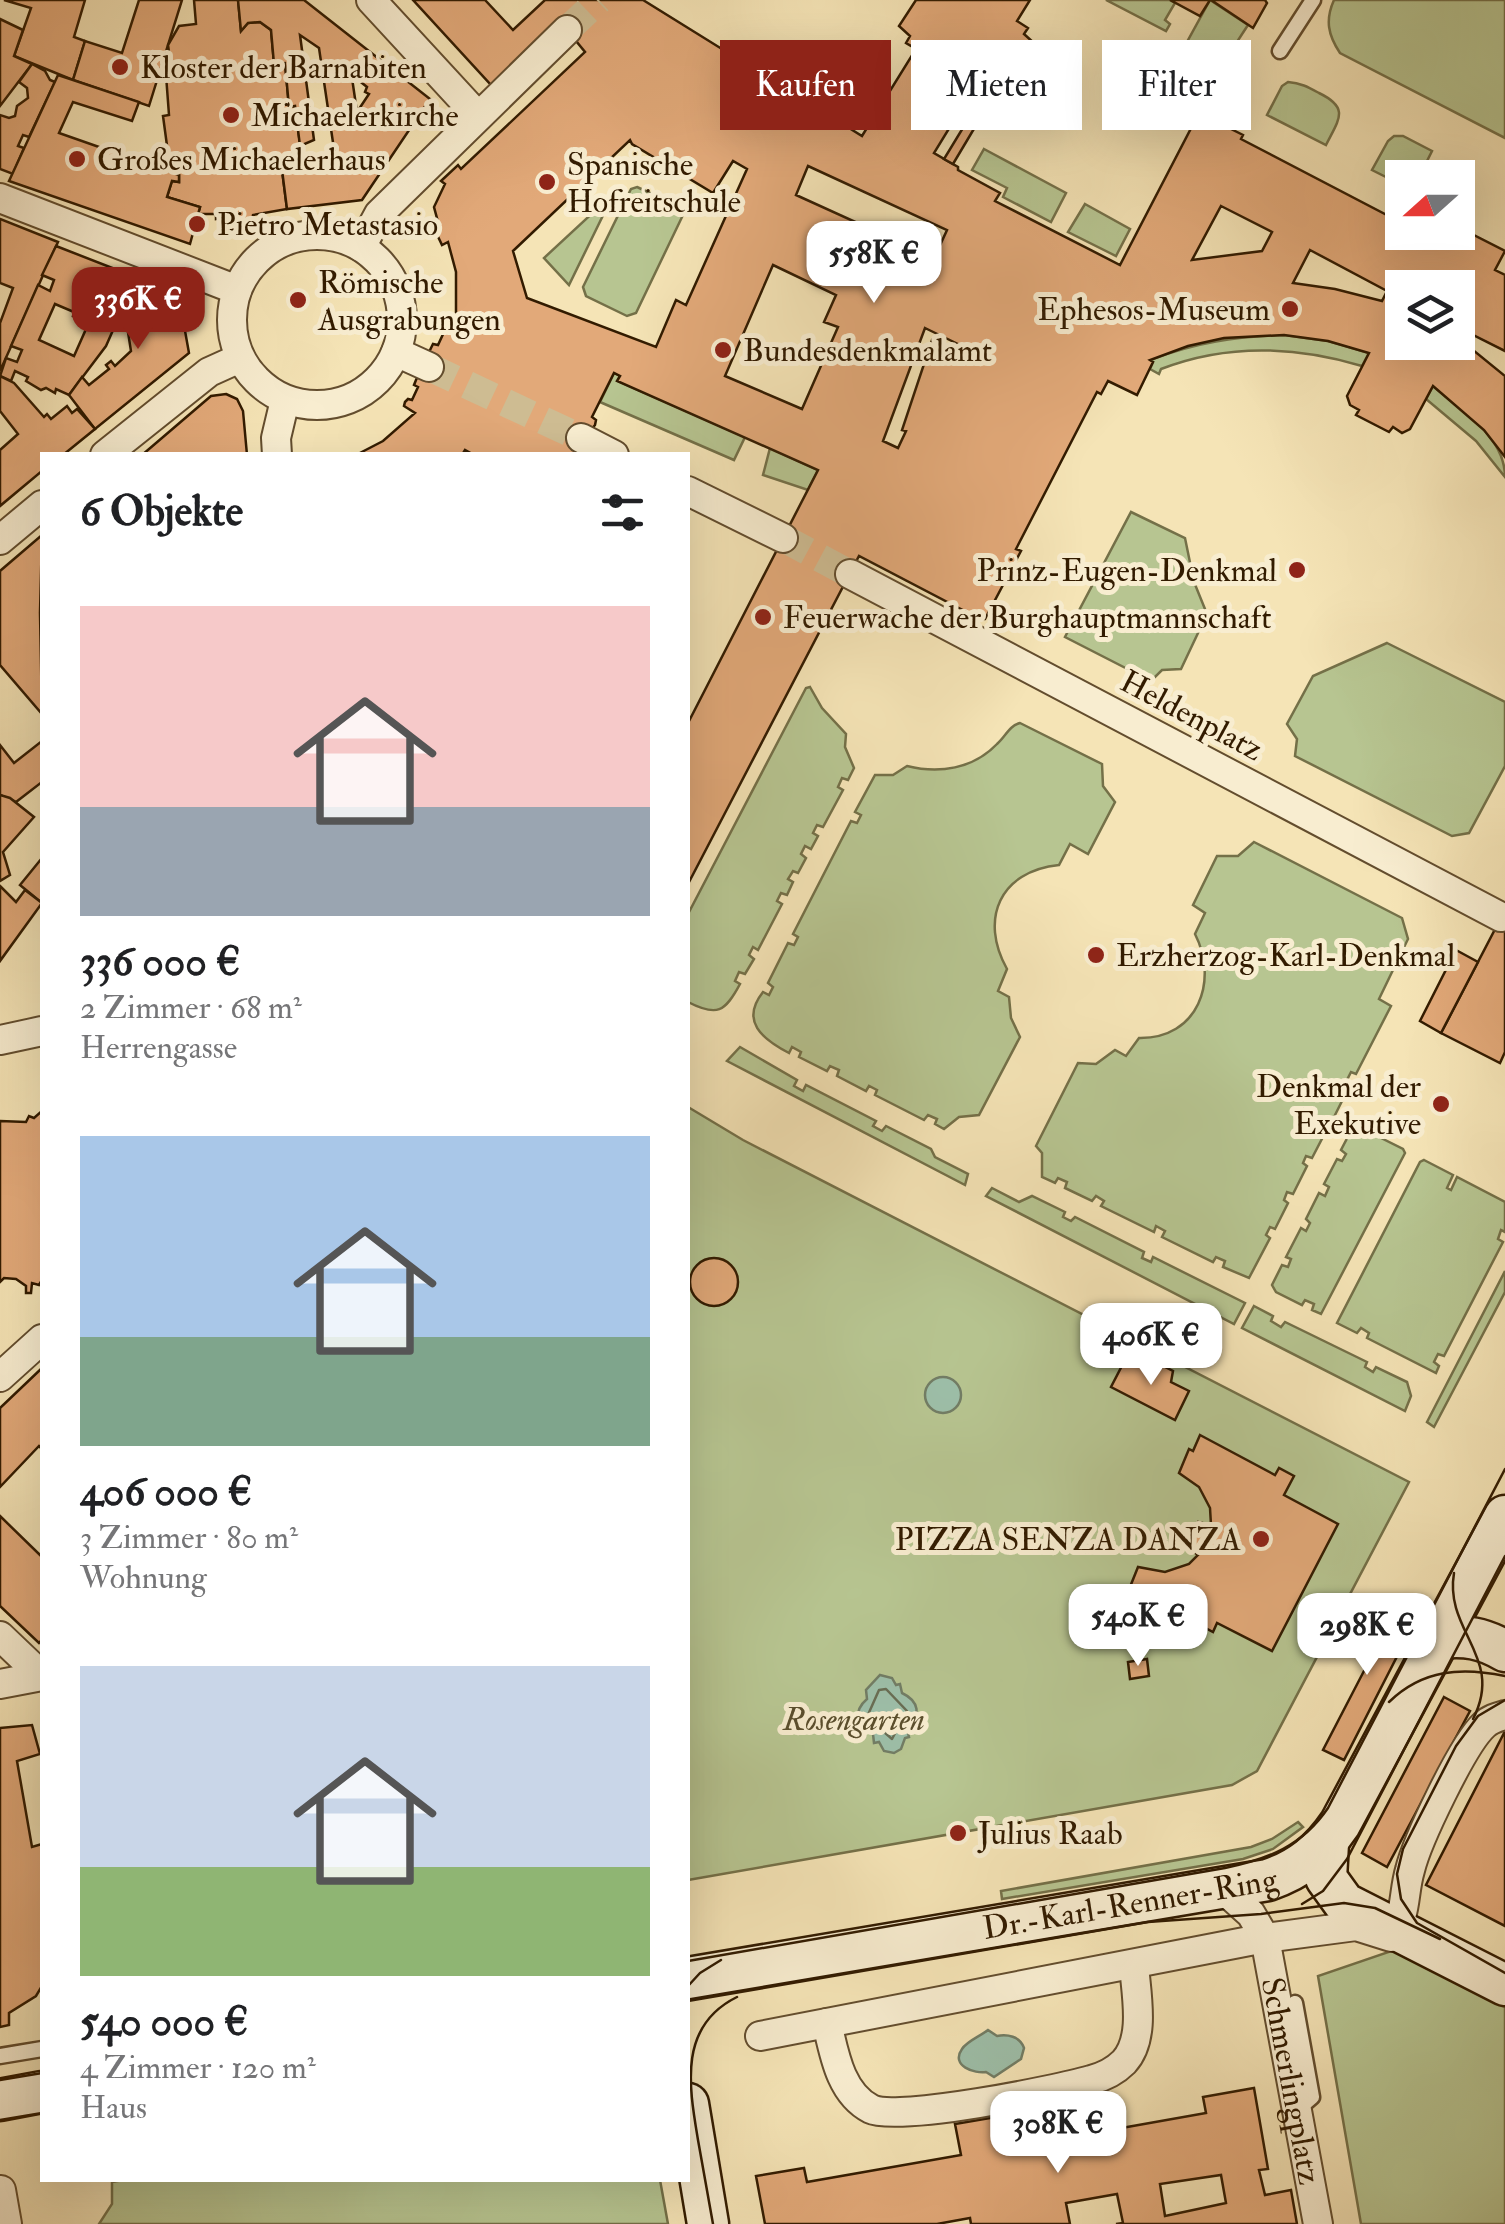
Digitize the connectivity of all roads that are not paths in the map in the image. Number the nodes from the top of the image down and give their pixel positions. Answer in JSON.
{"nodes":[{"id":1,"x":370,"y":0,"type":"edge"},
{"id":2,"x":1313,"y":0,"type":"edge"},
{"id":3,"x":567,"y":30,"type":"tunnel mouth"},
{"id":4,"x":1280,"y":51,"type":"dead end"},
{"id":5,"x":478,"y":116,"type":"junction"},
{"id":6,"x":0,"y":198,"type":"edge"},
{"id":7,"x":362,"y":247,"type":"junction"},
{"id":8,"x":237,"y":290,"type":"junction"},
{"id":9,"x":396,"y":352,"type":"junction"},
{"id":10,"x":240,"y":358,"type":"junction"},
{"id":11,"x":429,"y":366,"type":"tunnel mouth"},
{"id":12,"x":285,"y":400,"type":"junction"},
{"id":13,"x":580,"y":438,"type":"tunnel mouth"},
{"id":14,"x":108,"y":452,"type":"edge"},
{"id":15,"x":277,"y":452,"type":"edge"},
{"id":16,"x":608,"y":452,"type":"edge"},
{"id":17,"x":690,"y":492,"type":"edge"},
{"id":18,"x":40,"y":508,"type":"edge"},
{"id":19,"x":783,"y":538,"type":"tunnel mouth"},
{"id":20,"x":0,"y":540,"type":"edge"},
{"id":21,"x":850,"y":574,"type":"tunnel mouth"},
{"id":22,"x":1502,"y":916,"type":"dead end"},
{"id":23,"x":40,"y":1030,"type":"edge"},
{"id":24,"x":0,"y":1040,"type":"edge"},
{"id":25,"x":40,"y":1341,"type":"edge"},
{"id":26,"x":0,"y":1377,"type":"edge"},
{"id":27,"x":1505,"y":1516,"type":"edge"},
{"id":28,"x":0,"y":1636,"type":"edge"},
{"id":29,"x":1440,"y":1638,"type":"junction"},
{"id":30,"x":1505,"y":1651,"type":"edge"},
{"id":31,"x":40,"y":1674,"type":"edge"},
{"id":32,"x":40,"y":1676,"type":"edge"},
{"id":33,"x":0,"y":1684,"type":"edge"},
{"id":34,"x":1505,"y":1702,"type":"edge"},
{"id":35,"x":1495,"y":1720,"type":"edge"},
{"id":36,"x":1328,"y":1842,"type":"junction"},
{"id":37,"x":1222,"y":1888,"type":"junction"},
{"id":38,"x":1398,"y":1928,"type":"junction"},
{"id":39,"x":1265,"y":1938,"type":"junction"},
{"id":40,"x":1134,"y":1965,"type":"junction"},
{"id":41,"x":690,"y":1978,"type":"edge"},
{"id":42,"x":1505,"y":1985,"type":"edge"},
{"id":43,"x":1295,"y":2002,"type":"dead end"},
{"id":44,"x":827,"y":2023,"type":"junction"},
{"id":45,"x":760,"y":2036,"type":"dead end"},
{"id":46,"x":40,"y":2048,"type":"edge"},
{"id":47,"x":0,"y":2056,"type":"edge"},
{"id":48,"x":40,"y":2092,"type":"edge"},
{"id":49,"x":0,"y":2100,"type":"edge"},
{"id":50,"x":1298,"y":2109,"type":"junction"},
{"id":51,"x":690,"y":2116,"type":"edge"},
{"id":52,"x":1,"y":2190,"type":"edge"},
{"id":53,"x":7,"y":2224,"type":"edge"},
{"id":54,"x":708,"y":2224,"type":"edge"},
{"id":55,"x":1318,"y":2224,"type":"edge"}],
"edges":[{"from":1,"to":5,"type":"street"},
{"from":2,"to":4,"type":"lane"},
{"from":3,"to":5,"type":"street"},
{"from":5,"to":7,"type":"street"},
{"from":6,"to":8,"type":"street"},
{"from":7,"to":8,"type":"street"},
{"from":7,"to":9,"type":"street"},
{"from":8,"to":10,"type":"street"},
{"from":9,"to":11,"type":"street"},
{"from":9,"to":12,"type":"street"},
{"from":10,"to":12,"type":"street"},
{"from":10,"to":14,"type":"street"},
{"from":12,"to":15,"type":"street"},
{"from":13,"to":16,"type":"street"},
{"from":17,"to":19,"type":"street"},
{"from":18,"to":20,"type":"street"},
{"from":21,"to":22,"type":"street","name":"Heldenplatz"},
{"from":23,"to":24,"type":"street"},
{"from":25,"to":26,"type":"street"},
{"from":27,"to":29,"type":"main road","name":"Dr.-Karl-Renner-Ring"},
{"from":28,"to":31,"type":"street"},
{"from":29,"to":30,"type":"main road"},
{"from":29,"to":36,"type":"main road","name":"Dr.-Karl-Renner-Ring"},
{"from":32,"to":33,"type":"street"},
{"from":34,"to":35,"type":"lane"},
{"from":35,"to":38,"type":"street"},
{"from":36,"to":37,"type":"main road","name":"Dr.-Karl-Renner-Ring"},
{"from":36,"to":38,"type":"main road","name":"Schmerlingplatz"},
{"from":37,"to":39,"type":"street","name":"Schmerlingplatz"},
{"from":37,"to":41,"type":"main road","name":"Dr.-Karl-Renner-Ring"},
{"from":38,"to":39,"type":"street","name":"Schmerlingplatz"},
{"from":38,"to":42,"type":"main road","name":"Schmerlingplatz"},
{"from":39,"to":40,"type":"street"},
{"from":39,"to":50,"type":"street","name":"Schmerlingplatz"},
{"from":40,"to":44,"type":"street"},
{"from":40,"to":44,"type":"street"},
{"from":43,"to":50,"type":"lane"},
{"from":44,"to":45,"type":"street"},
{"from":46,"to":47,"type":"lane"},
{"from":48,"to":49,"type":"main road"},
{"from":50,"to":55,"type":"street","name":"Schmerlingplatz"},
{"from":51,"to":54,"type":"main road"},
{"from":52,"to":53,"type":"street"}]}
